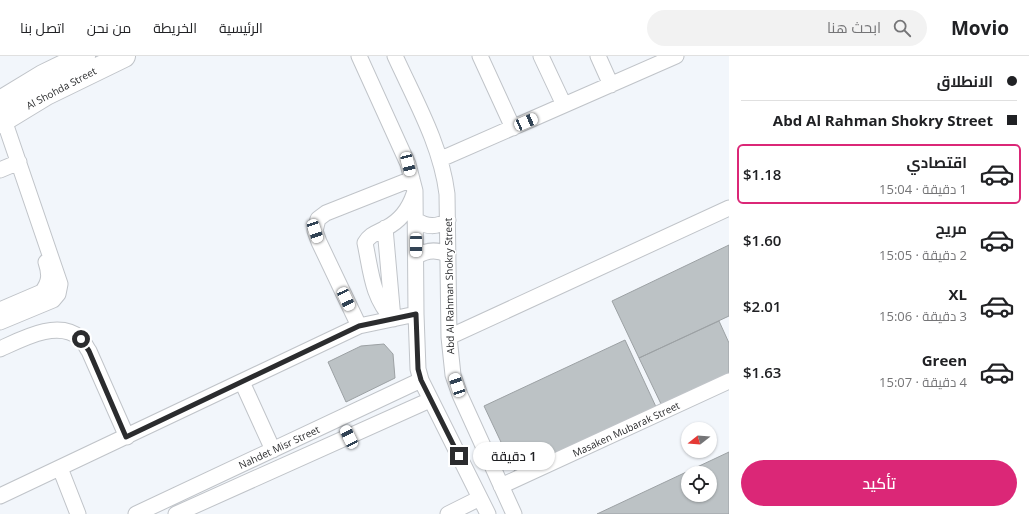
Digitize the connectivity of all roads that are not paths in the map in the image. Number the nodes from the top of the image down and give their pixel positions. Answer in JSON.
{"nodes":[{"id":1,"x":84,"y":56,"type":"edge"},
{"id":2,"x":124,"y":56,"type":"edge"},
{"id":3,"x":359,"y":56,"type":"edge"},
{"id":4,"x":395,"y":56,"type":"edge"},
{"id":5,"x":480,"y":56,"type":"edge"},
{"id":6,"x":541,"y":56,"type":"edge"},
{"id":7,"x":598,"y":56,"type":"edge"},
{"id":8,"x":676,"y":56,"type":"edge"},
{"id":9,"x":660,"y":59,"type":"edge"},
{"id":10,"x":611,"y":85,"type":"junction"},
{"id":11,"x":564,"y":105,"type":"junction"},
{"id":12,"x":1,"y":119,"type":"edge"},
{"id":13,"x":513,"y":128,"type":"junction"},
{"id":14,"x":441,"y":159,"type":"junction"},
{"id":15,"x":10,"y":166,"type":"edge"},
{"id":16,"x":413,"y":185,"type":"junction"},
{"id":17,"x":729,"y":208,"type":"edge"},
{"id":18,"x":416,"y":220,"type":"junction"},
{"id":19,"x":448,"y":220,"type":"junction"},
{"id":20,"x":385,"y":228,"type":"junction"},
{"id":21,"x":448,"y":255,"type":"junction"},
{"id":22,"x":416,"y":257,"type":"junction"},
{"id":23,"x":38,"y":300,"type":"junction"},
{"id":24,"x":0,"y":310,"type":"edge"},
{"id":25,"x":416,"y":314,"type":"junction"},
{"id":26,"x":393,"y":319,"type":"junction"},
{"id":27,"x":0,"y":322,"type":"edge"},
{"id":28,"x":359,"y":326,"type":"junction"},
{"id":29,"x":449,"y":338,"type":"junction"},
{"id":30,"x":0,"y":348,"type":"edge"},
{"id":31,"x":421,"y":380,"type":"junction"},
{"id":32,"x":729,"y":381,"type":"edge"},
{"id":33,"x":242,"y":382,"type":"junction"},
{"id":34,"x":430,"y":400,"type":"junction"},
{"id":35,"x":340,"y":418,"type":"junction"},
{"id":36,"x":126,"y":437,"type":"junction"},
{"id":37,"x":349,"y":437,"type":"junction"},
{"id":38,"x":273,"y":450,"type":"junction"},
{"id":39,"x":60,"y":468,"type":"junction"},
{"id":40,"x":501,"y":486,"type":"junction"},
{"id":41,"x":0,"y":496,"type":"edge"},
{"id":42,"x":480,"y":498,"type":"junction"},
{"id":43,"x":204,"y":508,"type":"edge"},
{"id":44,"x":78,"y":514,"type":"edge"},
{"id":45,"x":136,"y":514,"type":"edge"},
{"id":46,"x":176,"y":514,"type":"edge"},
{"id":47,"x":448,"y":514,"type":"edge"},
{"id":48,"x":488,"y":514,"type":"edge"},
{"id":49,"x":514,"y":514,"type":"edge"}],
"edges":[{"from":1,"to":12,"type":"highway","name":"Al Shohda Street"},
{"from":2,"to":12,"type":"highway","name":"Al Shohda Street"},
{"from":3,"to":16,"type":"street"},
{"from":4,"to":14,"type":"street","name":"Abd Al Rahman Shokry Street"},
{"from":5,"to":13,"type":"street"},
{"from":6,"to":11,"type":"street"},
{"from":7,"to":10,"type":"street"},
{"from":8,"to":9,"type":"street"},
{"from":9,"to":10,"type":"street"},
{"from":10,"to":11,"type":"street"},
{"from":11,"to":13,"type":"street"},
{"from":12,"to":15,"type":"street"},
{"from":13,"to":14,"type":"street"},
{"from":14,"to":19,"type":"street","name":"Abd Al Rahman Shokry Street"},
{"from":15,"to":23,"type":"street"},
{"from":16,"to":18,"type":"street"},
{"from":16,"to":20,"type":"street"},
{"from":16,"to":28,"type":"street"},
{"from":17,"to":29,"type":"street"},
{"from":18,"to":19,"type":"street"},
{"from":18,"to":22,"type":"street"},
{"from":19,"to":21,"type":"street","name":"Abd Al Rahman Shokry Street"},
{"from":20,"to":26,"type":"street"},
{"from":20,"to":26,"type":"street"},
{"from":21,"to":22,"type":"street"},
{"from":21,"to":29,"type":"street","name":"Abd Al Rahman Shokry Street"},
{"from":22,"to":25,"type":"street"},
{"from":23,"to":24,"type":"street"},
{"from":23,"to":27,"type":"street"},
{"from":25,"to":26,"type":"street"},
{"from":25,"to":31,"type":"street"},
{"from":26,"to":28,"type":"street"},
{"from":28,"to":33,"type":"street"},
{"from":29,"to":40,"type":"street","name":"Abd Al Rahman Shokry Street"},
{"from":30,"to":36,"type":"street"},
{"from":31,"to":34,"type":"street"},
{"from":31,"to":35,"type":"street","name":"Nahdet Misr Street"},
{"from":32,"to":40,"type":"street","name":"Masaken Mubarak Street"},
{"from":33,"to":36,"type":"street"},
{"from":33,"to":38,"type":"street"},
{"from":34,"to":37,"type":"street","name":"Nahdet Misr Street"},
{"from":34,"to":42,"type":"street"},
{"from":35,"to":37,"type":"street"},
{"from":35,"to":38,"type":"street","name":"Nahdet Misr Street"},
{"from":36,"to":39,"type":"street"},
{"from":37,"to":43,"type":"street","name":"Nahdet Misr Street"},
{"from":38,"to":45,"type":"street","name":"Nahdet Misr Street"},
{"from":39,"to":41,"type":"street"},
{"from":39,"to":44,"type":"street"},
{"from":40,"to":49,"type":"street","name":"Abd Al Rahman Shokry Street"},
{"from":42,"to":47,"type":"street"},
{"from":42,"to":48,"type":"street"},
{"from":43,"to":46,"type":"street","name":"Nahdet Misr Street"}]}
